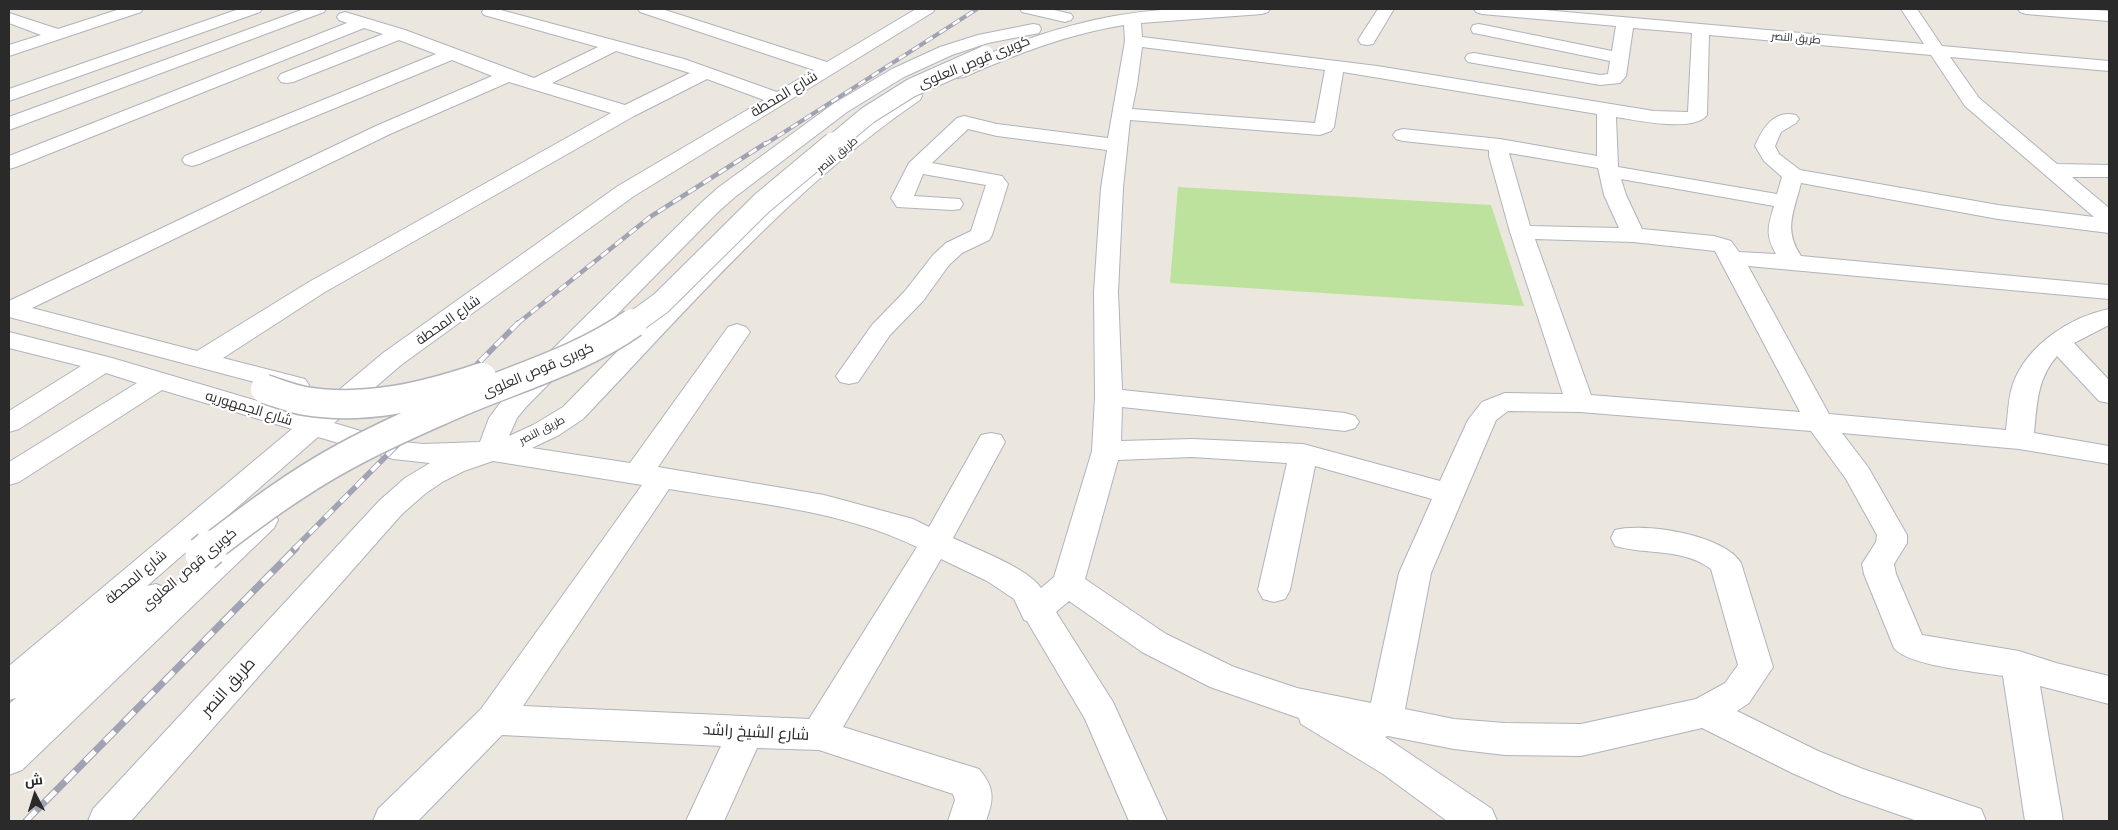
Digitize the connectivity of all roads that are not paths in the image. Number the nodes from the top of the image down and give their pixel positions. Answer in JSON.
{"nodes":[{"id":1,"x":135,"y":9,"type":"edge"},
{"id":2,"x":254,"y":9,"type":"edge"},
{"id":3,"x":320,"y":9,"type":"edge"},
{"id":4,"x":653,"y":9,"type":"edge"},
{"id":5,"x":706,"y":9,"type":"edge"},
{"id":6,"x":927,"y":9,"type":"edge"},
{"id":7,"x":1028,"y":9,"type":"edge"},
{"id":8,"x":1170,"y":9,"type":"edge"},
{"id":9,"x":1262,"y":9,"type":"edge"},
{"id":10,"x":1386,"y":9,"type":"edge"},
{"id":11,"x":1482,"y":9,"type":"edge"},
{"id":12,"x":1562,"y":9,"type":"edge"},
{"id":13,"x":1909,"y":9,"type":"edge"},
{"id":14,"x":2026,"y":9,"type":"edge"},
{"id":15,"x":34,"y":11,"type":"dead end"},
{"id":16,"x":490,"y":12,"type":"dead end"},
{"id":17,"x":1634,"y":15,"type":"edge"},
{"id":18,"x":1066,"y":16,"type":"edge"},
{"id":19,"x":2109,"y":16,"type":"edge"},
{"id":20,"x":9,"y":17,"type":"edge"},
{"id":21,"x":683,"y":20,"type":"junction"},
{"id":22,"x":362,"y":23,"type":"junction"},
{"id":23,"x":1035,"y":29,"type":"junction"},
{"id":24,"x":1479,"y":29,"type":"dead end"},
{"id":25,"x":1700,"y":29,"type":"junction"},
{"id":26,"x":1133,"y":30,"type":"junction"},
{"id":27,"x":55,"y":34,"type":"junction"},
{"id":28,"x":399,"y":34,"type":"junction"},
{"id":29,"x":1367,"y":40,"type":"dead end"},
{"id":30,"x":613,"y":46,"type":"junction"},
{"id":31,"x":1935,"y":47,"type":"junction"},
{"id":32,"x":9,"y":51,"type":"edge"},
{"id":33,"x":980,"y":53,"type":"junction"},
{"id":34,"x":452,"y":54,"type":"junction"},
{"id":35,"x":1474,"y":58,"type":"dead end"},
{"id":36,"x":1620,"y":58,"type":"junction"},
{"id":37,"x":2109,"y":59,"type":"edge"},
{"id":38,"x":1335,"y":66,"type":"junction"},
{"id":39,"x":2109,"y":66,"type":"edge"},
{"id":40,"x":827,"y":68,"type":"junction"},
{"id":41,"x":705,"y":73,"type":"junction"},
{"id":42,"x":508,"y":76,"type":"junction"},
{"id":43,"x":287,"y":78,"type":"dead end"},
{"id":44,"x":536,"y":84,"type":"junction"},
{"id":45,"x":9,"y":94,"type":"edge"},
{"id":46,"x":776,"y":98,"type":"junction"},
{"id":47,"x":1606,"y":110,"type":"junction"},
{"id":48,"x":627,"y":112,"type":"junction"},
{"id":49,"x":1121,"y":114,"type":"junction"},
{"id":50,"x":1789,"y":119,"type":"dead end"},
{"id":51,"x":9,"y":124,"type":"edge"},
{"id":52,"x":1403,"y":134,"type":"dead end"},
{"id":53,"x":1118,"y":145,"type":"junction"},
{"id":54,"x":1500,"y":145,"type":"junction"},
{"id":55,"x":192,"y":160,"type":"dead end"},
{"id":56,"x":9,"y":163,"type":"edge"},
{"id":57,"x":916,"y":167,"type":"junction"},
{"id":58,"x":1608,"y":167,"type":"junction"},
{"id":59,"x":2051,"y":170,"type":"junction"},
{"id":60,"x":2109,"y":171,"type":"edge"},
{"id":61,"x":1793,"y":175,"type":"junction"},
{"id":62,"x":1786,"y":202,"type":"junction"},
{"id":63,"x":952,"y":204,"type":"dead end"},
{"id":64,"x":2109,"y":219,"type":"edge"},
{"id":65,"x":2109,"y":226,"type":"edge"},
{"id":66,"x":1521,"y":232,"type":"junction"},
{"id":67,"x":1633,"y":236,"type":"junction"},
{"id":68,"x":1732,"y":258,"type":"junction"},
{"id":69,"x":1793,"y":262,"type":"junction"},
{"id":70,"x":2109,"y":292,"type":"edge"},
{"id":71,"x":9,"y":310,"type":"edge"},
{"id":72,"x":2109,"y":316,"type":"edge"},
{"id":73,"x":9,"y":318,"type":"edge"},
{"id":74,"x":737,"y":332,"type":"dead end"},
{"id":75,"x":9,"y":340,"type":"edge"},
{"id":76,"x":2059,"y":343,"type":"junction"},
{"id":77,"x":201,"y":360,"type":"junction"},
{"id":78,"x":103,"y":364,"type":"junction"},
{"id":79,"x":849,"y":376,"type":"dead end"},
{"id":80,"x":158,"y":381,"type":"junction"},
{"id":81,"x":2108,"y":391,"type":"edge"},
{"id":82,"x":1110,"y":397,"type":"junction"},
{"id":83,"x":346,"y":398,"type":"junction"},
{"id":84,"x":1580,"y":403,"type":"junction"},
{"id":85,"x":1345,"y":422,"type":"dead end"},
{"id":86,"x":9,"y":423,"type":"edge"},
{"id":87,"x":1820,"y":423,"type":"junction"},
{"id":88,"x":312,"y":426,"type":"junction"},
{"id":89,"x":352,"y":438,"type":"junction"},
{"id":90,"x":2019,"y":440,"type":"junction"},
{"id":91,"x":991,"y":442,"type":"dead end"},
{"id":92,"x":1106,"y":450,"type":"junction"},
{"id":93,"x":492,"y":452,"type":"junction"},
{"id":94,"x":1303,"y":454,"type":"junction"},
{"id":95,"x":2109,"y":455,"type":"edge"},
{"id":96,"x":9,"y":475,"type":"edge"},
{"id":97,"x":650,"y":476,"type":"junction"},
{"id":98,"x":1449,"y":494,"type":"junction"},
{"id":99,"x":1626,"y":538,"type":"dead end"},
{"id":100,"x":936,"y":542,"type":"junction"},
{"id":101,"x":1068,"y":583,"type":"junction"},
{"id":102,"x":1274,"y":590,"type":"dead end"},
{"id":103,"x":1036,"y":611,"type":"junction"},
{"id":104,"x":2019,"y":664,"type":"junction"},
{"id":105,"x":9,"y":686,"type":"edge"},
{"id":106,"x":2109,"y":690,"type":"edge"},
{"id":107,"x":1297,"y":703,"type":"junction"},
{"id":108,"x":1705,"y":712,"type":"junction"},
{"id":109,"x":494,"y":720,"type":"junction"},
{"id":110,"x":1385,"y":722,"type":"junction"},
{"id":111,"x":9,"y":726,"type":"edge"},
{"id":112,"x":746,"y":731,"type":"junction"},
{"id":113,"x":819,"y":735,"type":"junction"},
{"id":114,"x":9,"y":758,"type":"edge"},
{"id":115,"x":107,"y":821,"type":"edge"},
{"id":116,"x":392,"y":821,"type":"edge"},
{"id":117,"x":705,"y":821,"type":"edge"},
{"id":118,"x":967,"y":821,"type":"edge"},
{"id":119,"x":1148,"y":821,"type":"edge"},
{"id":120,"x":1478,"y":821,"type":"edge"},
{"id":121,"x":1966,"y":821,"type":"edge"},
{"id":122,"x":2044,"y":821,"type":"edge"}],
"edges":[{"from":1,"to":27,"type":"street"},
{"from":2,"to":45,"type":"street"},
{"from":3,"to":22,"type":"street"},
{"from":3,"to":51,"type":"street"},
{"from":4,"to":21,"type":"street"},
{"from":5,"to":21,"type":"street"},
{"from":6,"to":40,"type":"street","name":"شارع المحطة"},
{"from":7,"to":18,"type":"street"},
{"from":8,"to":18,"type":"street"},
{"from":9,"to":26,"type":"street","name":"طريق النصر"},
{"from":10,"to":29,"type":"street"},
{"from":11,"to":17,"type":"street","name":"طريق النصر"},
{"from":12,"to":17,"type":"street","name":"طريق النصر"},
{"from":13,"to":31,"type":"street"},
{"from":14,"to":19,"type":"street"},
{"from":15,"to":20,"type":"street"},
{"from":16,"to":30,"type":"street"},
{"from":17,"to":25,"type":"street","name":"طريق النصر"},
{"from":17,"to":31,"type":"street","name":"طريق النصر"},
{"from":17,"to":36,"type":"street"},
{"from":18,"to":23,"type":"street"},
{"from":20,"to":27,"type":"street"},
{"from":21,"to":40,"type":"street"},
{"from":22,"to":28,"type":"street"},
{"from":22,"to":56,"type":"street"},
{"from":23,"to":33,"type":"street","name":"كوبرى قوص العلوى"},
{"from":23,"to":93,"type":"street"},
{"from":24,"to":36,"type":"street"},
{"from":25,"to":31,"type":"street","name":"طريق النصر"},
{"from":25,"to":47,"type":"street"},
{"from":26,"to":33,"type":"street","name":"كوبرى قوص العلوى"},
{"from":26,"to":38,"type":"street"},
{"from":26,"to":49,"type":"street"},
{"from":26,"to":93,"type":"street","name":"طريق النصر"},
{"from":27,"to":32,"type":"street"},
{"from":28,"to":34,"type":"street"},
{"from":28,"to":43,"type":"street"},
{"from":30,"to":41,"type":"street"},
{"from":30,"to":44,"type":"street"},
{"from":31,"to":37,"type":"street","name":"طريق النصر"},
{"from":31,"to":39,"type":"street","name":"طريق النصر"},
{"from":31,"to":59,"type":"street"},
{"from":33,"to":73,"type":"street","name":"كوبرى قوص العلوى","bridge":true},
{"from":33,"to":111,"type":"street","name":"كوبرى قوص العلوى","bridge":true},
{"from":34,"to":42,"type":"street"},
{"from":34,"to":55,"type":"street"},
{"from":35,"to":36,"type":"street"},
{"from":38,"to":47,"type":"street"},
{"from":38,"to":49,"type":"street"},
{"from":40,"to":46,"type":"street","name":"شارع المحطة"},
{"from":41,"to":46,"type":"street"},
{"from":41,"to":48,"type":"street"},
{"from":42,"to":44,"type":"street"},
{"from":42,"to":71,"type":"street"},
{"from":44,"to":48,"type":"street"},
{"from":46,"to":83,"type":"street","name":"شارع المحطة"},
{"from":47,"to":58,"type":"street"},
{"from":48,"to":77,"type":"street"},
{"from":49,"to":53,"type":"street"},
{"from":50,"to":61,"type":"street"},
{"from":52,"to":54,"type":"street"},
{"from":53,"to":57,"type":"street"},
{"from":53,"to":82,"type":"street"},
{"from":54,"to":58,"type":"street"},
{"from":54,"to":66,"type":"street"},
{"from":57,"to":63,"type":"street"},
{"from":57,"to":79,"type":"street"},
{"from":58,"to":62,"type":"street"},
{"from":58,"to":67,"type":"street"},
{"from":59,"to":60,"type":"street"},
{"from":59,"to":64,"type":"street"},
{"from":61,"to":62,"type":"street"},
{"from":61,"to":65,"type":"street"},
{"from":62,"to":69,"type":"street"},
{"from":66,"to":67,"type":"street"},
{"from":66,"to":84,"type":"street"},
{"from":67,"to":68,"type":"street"},
{"from":68,"to":69,"type":"street"},
{"from":68,"to":87,"type":"street"},
{"from":69,"to":70,"type":"street"},
{"from":71,"to":77,"type":"street"},
{"from":72,"to":76,"type":"street"},
{"from":74,"to":97,"type":"street"},
{"from":75,"to":78,"type":"street","name":"شارع الجمهوريه"},
{"from":76,"to":81,"type":"street"},
{"from":76,"to":90,"type":"street"},
{"from":77,"to":83,"type":"street"},
{"from":78,"to":80,"type":"street","name":"شارع الجمهوريه"},
{"from":78,"to":86,"type":"street"},
{"from":80,"to":88,"type":"street","name":"شارع الجمهوريه"},
{"from":80,"to":96,"type":"street"},
{"from":82,"to":85,"type":"street"},
{"from":82,"to":92,"type":"street"},
{"from":83,"to":88,"type":"street","name":"شارع المحطة"},
{"from":84,"to":87,"type":"street"},
{"from":84,"to":98,"type":"street"},
{"from":87,"to":90,"type":"street"},
{"from":87,"to":104,"type":"street"},
{"from":88,"to":89,"type":"street","name":"شارع الجمهوريه"},
{"from":88,"to":105,"type":"street","name":"شارع المحطة"},
{"from":89,"to":93,"type":"street","name":"شارع الجمهوريه"},
{"from":89,"to":114,"type":"street"},
{"from":90,"to":95,"type":"street"},
{"from":91,"to":100,"type":"street"},
{"from":92,"to":94,"type":"street"},
{"from":92,"to":101,"type":"street"},
{"from":93,"to":97,"type":"street"},
{"from":93,"to":115,"type":"street","name":"طريق النصر"},
{"from":94,"to":98,"type":"street"},
{"from":94,"to":102,"type":"street"},
{"from":97,"to":100,"type":"street"},
{"from":97,"to":109,"type":"street"},
{"from":98,"to":110,"type":"street"},
{"from":99,"to":108,"type":"street"},
{"from":100,"to":103,"type":"street"},
{"from":100,"to":113,"type":"street"},
{"from":101,"to":103,"type":"street"},
{"from":101,"to":107,"type":"street"},
{"from":103,"to":119,"type":"street"},
{"from":104,"to":106,"type":"street"},
{"from":104,"to":122,"type":"street"},
{"from":107,"to":110,"type":"street"},
{"from":107,"to":120,"type":"street"},
{"from":108,"to":110,"type":"street"},
{"from":108,"to":121,"type":"street"},
{"from":109,"to":112,"type":"street","name":"شارع الشيخ راشد"},
{"from":109,"to":116,"type":"street"},
{"from":112,"to":113,"type":"street","name":"شارع الشيخ راشد"},
{"from":112,"to":117,"type":"street"},
{"from":113,"to":118,"type":"street","name":"شارع الشيخ راشد"}]}
